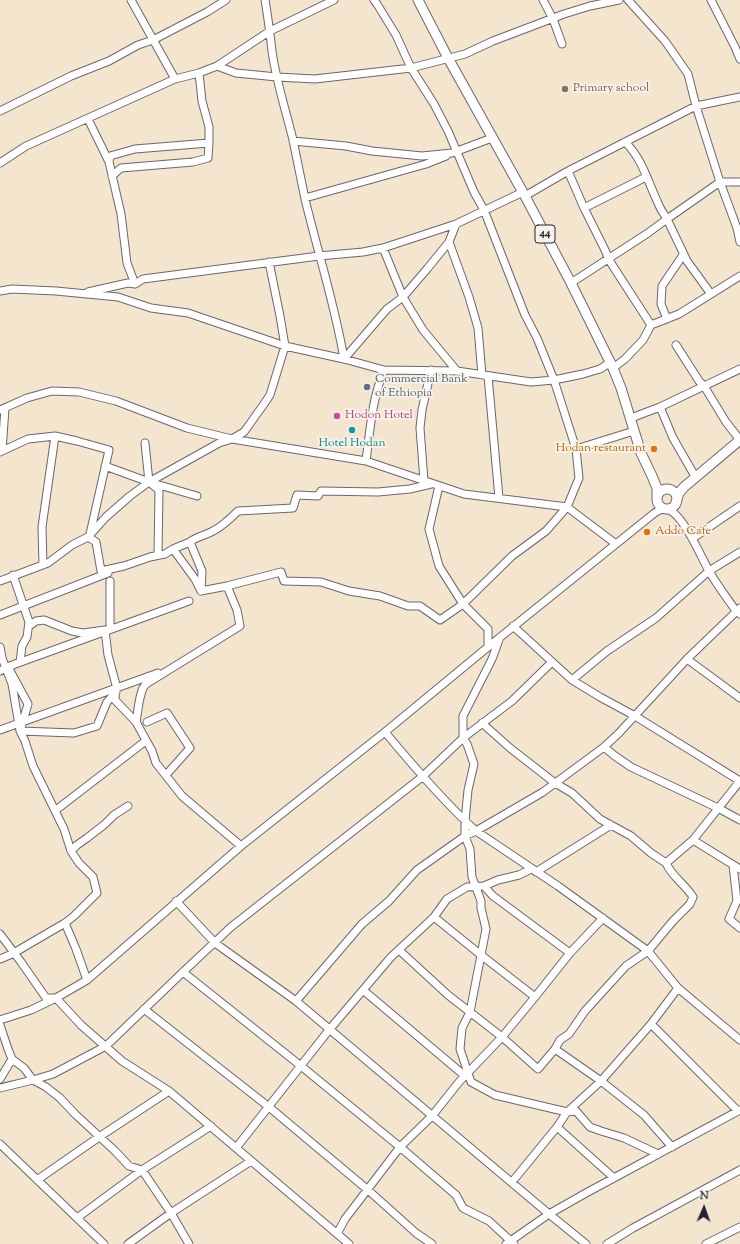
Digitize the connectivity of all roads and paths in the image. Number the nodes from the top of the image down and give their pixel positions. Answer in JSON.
{"nodes":[{"id":1,"x":131,"y":0,"type":"edge"},
{"id":2,"x":265,"y":0,"type":"edge"},
{"id":3,"x":334,"y":0,"type":"edge"},
{"id":4,"x":374,"y":0,"type":"edge"},
{"id":5,"x":418,"y":0,"type":"edge"},
{"id":6,"x":543,"y":0,"type":"edge"},
{"id":7,"x":619,"y":0,"type":"edge"},
{"id":8,"x":628,"y":0,"type":"edge"},
{"id":9,"x":710,"y":0,"type":"edge"},
{"id":10,"x":222,"y":1,"type":"edge"},
{"id":11,"x":553,"y":19,"type":"junction"},
{"id":12,"x":270,"y":32,"type":"junction"},
{"id":13,"x":153,"y":40,"type":"junction"},
{"id":14,"x":562,"y":44,"type":"dead end"},
{"id":15,"x":448,"y":58,"type":"junction"},
{"id":16,"x":740,"y":59,"type":"edge"},
{"id":17,"x":217,"y":66,"type":"junction"},
{"id":18,"x":411,"y":68,"type":"junction"},
{"id":19,"x":199,"y":73,"type":"junction"},
{"id":20,"x":277,"y":77,"type":"junction"},
{"id":21,"x":175,"y":79,"type":"junction"},
{"id":22,"x":740,"y":98,"type":"edge"},
{"id":23,"x":0,"y":101,"type":"edge"},
{"id":24,"x":696,"y":106,"type":"junction"},
{"id":25,"x":2,"y":109,"type":"edge"},
{"id":26,"x":88,"y":119,"type":"junction"},
{"id":27,"x":492,"y":138,"type":"junction"},
{"id":28,"x":293,"y":141,"type":"junction"},
{"id":29,"x":625,"y":142,"type":"junction"},
{"id":30,"x":209,"y":144,"type":"junction"},
{"id":31,"x":455,"y":152,"type":"junction"},
{"id":32,"x":109,"y":162,"type":"junction"},
{"id":33,"x":0,"y":163,"type":"edge"},
{"id":34,"x":568,"y":171,"type":"junction"},
{"id":35,"x":112,"y":176,"type":"junction"},
{"id":36,"x":646,"y":177,"type":"junction"},
{"id":37,"x":720,"y":182,"type":"junction"},
{"id":38,"x":740,"y":182,"type":"edge"},
{"id":39,"x":524,"y":194,"type":"junction"},
{"id":40,"x":305,"y":198,"type":"junction"},
{"id":41,"x":584,"y":208,"type":"junction"},
{"id":42,"x":484,"y":210,"type":"junction"},
{"id":43,"x":667,"y":219,"type":"junction"},
{"id":44,"x":456,"y":224,"type":"junction"},
{"id":45,"x":450,"y":242,"type":"junction"},
{"id":46,"x":740,"y":242,"type":"edge"},
{"id":47,"x":383,"y":248,"type":"junction"},
{"id":48,"x":683,"y":255,"type":"junction"},
{"id":49,"x":319,"y":256,"type":"junction"},
{"id":50,"x":609,"y":260,"type":"junction"},
{"id":51,"x":269,"y":262,"type":"junction"},
{"id":52,"x":740,"y":276,"type":"edge"},
{"id":53,"x":571,"y":283,"type":"junction"},
{"id":54,"x":136,"y":284,"type":"junction"},
{"id":55,"x":0,"y":291,"type":"edge"},
{"id":56,"x":82,"y":293,"type":"junction"},
{"id":57,"x":711,"y":294,"type":"junction"},
{"id":58,"x":403,"y":296,"type":"junction"},
{"id":59,"x":667,"y":319,"type":"junction"},
{"id":60,"x":651,"y":325,"type":"junction"},
{"id":61,"x":676,"y":345,"type":"dead end"},
{"id":62,"x":285,"y":346,"type":"junction"},
{"id":63,"x":344,"y":359,"type":"junction"},
{"id":64,"x":612,"y":365,"type":"junction"},
{"id":65,"x":740,"y":369,"type":"edge"},
{"id":66,"x":384,"y":370,"type":"junction"},
{"id":67,"x":431,"y":370,"type":"junction"},
{"id":68,"x":457,"y":371,"type":"junction"},
{"id":69,"x":485,"y":376,"type":"junction"},
{"id":70,"x":554,"y":380,"type":"junction"},
{"id":71,"x":704,"y":386,"type":"junction"},
{"id":72,"x":660,"y":407,"type":"junction"},
{"id":73,"x":3,"y":409,"type":"edge"},
{"id":74,"x":631,"y":418,"type":"junction"},
{"id":75,"x":634,"y":432,"type":"junction"},
{"id":76,"x":55,"y":436,"type":"junction"},
{"id":77,"x":232,"y":440,"type":"junction"},
{"id":78,"x":740,"y":440,"type":"edge"},
{"id":79,"x":145,"y":443,"type":"dead end"},
{"id":80,"x":576,"y":449,"type":"junction"},
{"id":81,"x":1,"y":452,"type":"edge"},
{"id":82,"x":366,"y":461,"type":"junction"},
{"id":83,"x":105,"y":466,"type":"junction"},
{"id":84,"x":652,"y":476,"type":"junction"},
{"id":85,"x":696,"y":478,"type":"junction"},
{"id":86,"x":424,"y":480,"type":"junction"},
{"id":87,"x":149,"y":482,"type":"junction"},
{"id":88,"x":436,"y":485,"type":"junction"},
{"id":89,"x":684,"y":487,"type":"junction"},
{"id":90,"x":669,"y":490,"type":"junction"},
{"id":91,"x":196,"y":496,"type":"dead end"},
{"id":92,"x":499,"y":498,"type":"junction"},
{"id":93,"x":657,"y":498,"type":"junction"},
{"id":94,"x":676,"y":502,"type":"junction"},
{"id":95,"x":740,"y":506,"type":"edge"},
{"id":96,"x":567,"y":507,"type":"junction"},
{"id":97,"x":665,"y":509,"type":"junction"},
{"id":98,"x":652,"y":515,"type":"junction"},
{"id":99,"x":676,"y":515,"type":"junction"},
{"id":100,"x":89,"y":537,"type":"junction"},
{"id":101,"x":692,"y":538,"type":"junction"},
{"id":102,"x":190,"y":542,"type":"junction"},
{"id":103,"x":616,"y":544,"type":"junction"},
{"id":104,"x":173,"y":549,"type":"junction"},
{"id":105,"x":740,"y":552,"type":"edge"},
{"id":106,"x":158,"y":555,"type":"junction"},
{"id":107,"x":43,"y":565,"type":"junction"},
{"id":108,"x":124,"y":566,"type":"junction"},
{"id":109,"x":709,"y":571,"type":"junction"},
{"id":110,"x":13,"y":575,"type":"junction"},
{"id":111,"x":0,"y":581,"type":"edge"},
{"id":112,"x":110,"y":581,"type":"dead end"},
{"id":113,"x":227,"y":586,"type":"junction"},
{"id":114,"x":201,"y":591,"type":"junction"},
{"id":115,"x":189,"y":600,"type":"dead end"},
{"id":116,"x":463,"y":604,"type":"junction"},
{"id":117,"x":739,"y":611,"type":"edge"},
{"id":118,"x":0,"y":615,"type":"edge"},
{"id":119,"x":30,"y":622,"type":"junction"},
{"id":120,"x":514,"y":626,"type":"junction"},
{"id":121,"x":110,"y":629,"type":"junction"},
{"id":122,"x":500,"y":637,"type":"junction"},
{"id":123,"x":0,"y":647,"type":"edge"},
{"id":124,"x":488,"y":647,"type":"junction"},
{"id":125,"x":687,"y":659,"type":"junction"},
{"id":126,"x":552,"y":662,"type":"junction"},
{"id":127,"x":8,"y":667,"type":"junction"},
{"id":128,"x":172,"y":667,"type":"junction"},
{"id":129,"x":0,"y":671,"type":"edge"},
{"id":130,"x":572,"y":680,"type":"junction"},
{"id":131,"x":116,"y":692,"type":"junction"},
{"id":132,"x":740,"y":698,"type":"edge"},
{"id":133,"x":635,"y":716,"type":"junction"},
{"id":134,"x":136,"y":722,"type":"junction"},
{"id":135,"x":147,"y":722,"type":"dead end"},
{"id":136,"x":482,"y":723,"type":"junction"},
{"id":137,"x":0,"y":730,"type":"edge"},
{"id":138,"x":20,"y":730,"type":"junction"},
{"id":139,"x":385,"y":732,"type":"junction"},
{"id":140,"x":463,"y":738,"type":"junction"},
{"id":141,"x":143,"y":743,"type":"dead end"},
{"id":142,"x":604,"y":747,"type":"junction"},
{"id":143,"x":166,"y":775,"type":"junction"},
{"id":144,"x":422,"y":777,"type":"junction"},
{"id":145,"x":740,"y":781,"type":"edge"},
{"id":146,"x":555,"y":783,"type":"junction"},
{"id":147,"x":128,"y":806,"type":"dead end"},
{"id":148,"x":718,"y":808,"type":"junction"},
{"id":149,"x":56,"y":810,"type":"junction"},
{"id":150,"x":740,"y":820,"type":"edge"},
{"id":151,"x":465,"y":821,"type":"junction"},
{"id":152,"x":611,"y":825,"type":"junction"},
{"id":153,"x":476,"y":831,"type":"junction"},
{"id":154,"x":465,"y":836,"type":"junction"},
{"id":155,"x":693,"y":840,"type":"junction"},
{"id":156,"x":241,"y":846,"type":"junction"},
{"id":157,"x":71,"y":851,"type":"junction"},
{"id":158,"x":666,"y":862,"type":"junction"},
{"id":159,"x":733,"y":865,"type":"junction"},
{"id":160,"x":740,"y":869,"type":"edge"},
{"id":161,"x":533,"y":870,"type":"junction"},
{"id":162,"x":480,"y":886,"type":"junction"},
{"id":163,"x":176,"y":901,"type":"junction"},
{"id":164,"x":434,"y":917,"type":"junction"},
{"id":165,"x":603,"y":918,"type":"junction"},
{"id":166,"x":65,"y":923,"type":"junction"},
{"id":167,"x":740,"y":928,"type":"edge"},
{"id":168,"x":0,"y":934,"type":"edge"},
{"id":169,"x":214,"y":943,"type":"junction"},
{"id":170,"x":399,"y":950,"type":"junction"},
{"id":171,"x":648,"y":951,"type":"junction"},
{"id":172,"x":13,"y":952,"type":"junction"},
{"id":173,"x":570,"y":953,"type":"junction"},
{"id":174,"x":481,"y":955,"type":"junction"},
{"id":175,"x":0,"y":959,"type":"edge"},
{"id":176,"x":183,"y":972,"type":"junction"},
{"id":177,"x":87,"y":980,"type":"junction"},
{"id":178,"x":678,"y":988,"type":"junction"},
{"id":179,"x":363,"y":990,"type":"junction"},
{"id":180,"x":535,"y":997,"type":"junction"},
{"id":181,"x":56,"y":998,"type":"junction"},
{"id":182,"x":296,"y":1001,"type":"junction"},
{"id":183,"x":144,"y":1009,"type":"junction"},
{"id":184,"x":470,"y":1012,"type":"junction"},
{"id":185,"x":0,"y":1020,"type":"edge"},
{"id":186,"x":651,"y":1024,"type":"junction"},
{"id":187,"x":0,"y":1025,"type":"edge"},
{"id":188,"x":329,"y":1030,"type":"junction"},
{"id":189,"x":502,"y":1037,"type":"junction"},
{"id":190,"x":740,"y":1040,"type":"edge"},
{"id":191,"x":106,"y":1046,"type":"junction"},
{"id":192,"x":555,"y":1049,"type":"junction"},
{"id":193,"x":12,"y":1059,"type":"junction"},
{"id":194,"x":301,"y":1066,"type":"junction"},
{"id":195,"x":466,"y":1074,"type":"junction"},
{"id":196,"x":0,"y":1079,"type":"edge"},
{"id":197,"x":33,"y":1080,"type":"junction"},
{"id":198,"x":601,"y":1081,"type":"junction"},
{"id":199,"x":0,"y":1088,"type":"edge"},
{"id":200,"x":169,"y":1091,"type":"junction"},
{"id":201,"x":269,"y":1106,"type":"junction"},
{"id":202,"x":739,"y":1111,"type":"edge"},
{"id":203,"x":567,"y":1112,"type":"junction"},
{"id":204,"x":432,"y":1116,"type":"junction"},
{"id":205,"x":210,"y":1126,"type":"junction"},
{"id":206,"x":557,"y":1127,"type":"junction"},
{"id":207,"x":99,"y":1137,"type":"junction"},
{"id":208,"x":0,"y":1144,"type":"edge"},
{"id":209,"x":400,"y":1147,"type":"junction"},
{"id":210,"x":672,"y":1147,"type":"junction"},
{"id":211,"x":236,"y":1148,"type":"junction"},
{"id":212,"x":658,"y":1154,"type":"junction"},
{"id":213,"x":251,"y":1161,"type":"junction"},
{"id":214,"x":142,"y":1170,"type":"junction"},
{"id":215,"x":740,"y":1170,"type":"edge"},
{"id":216,"x":614,"y":1178,"type":"junction"},
{"id":217,"x":37,"y":1180,"type":"junction"},
{"id":218,"x":512,"y":1182,"type":"junction"},
{"id":219,"x":368,"y":1190,"type":"junction"},
{"id":220,"x":171,"y":1213,"type":"junction"},
{"id":221,"x":549,"y":1214,"type":"junction"},
{"id":222,"x":77,"y":1218,"type":"junction"},
{"id":223,"x":740,"y":1227,"type":"edge"},
{"id":224,"x":337,"y":1234,"type":"junction"},
{"id":225,"x":510,"y":1243,"type":"edge"},
{"id":226,"x":104,"y":1244,"type":"edge"},
{"id":227,"x":128,"y":1244,"type":"edge"},
{"id":228,"x":189,"y":1244,"type":"edge"},
{"id":229,"x":349,"y":1244,"type":"edge"},
{"id":230,"x":432,"y":1244,"type":"edge"},
{"id":231,"x":586,"y":1244,"type":"edge"},
{"id":232,"x":607,"y":1244,"type":"edge"},
{"id":233,"x":706,"y":1244,"type":"edge"}],
"edges":[{"from":1,"to":13,"type":"street"},
{"from":2,"to":12,"type":"street"},
{"from":3,"to":12,"type":"street"},
{"from":4,"to":18,"type":"street"},
{"from":5,"to":15,"type":"main road","number":"44"},
{"from":6,"to":11,"type":"street"},
{"from":7,"to":11,"type":"street"},
{"from":8,"to":24,"type":"street"},
{"from":9,"to":16,"type":"street"},
{"from":10,"to":13,"type":"street"},
{"from":11,"to":14,"type":"street"},
{"from":11,"to":15,"type":"street"},
{"from":12,"to":17,"type":"street"},
{"from":12,"to":20,"type":"street"},
{"from":13,"to":21,"type":"street"},
{"from":13,"to":25,"type":"street"},
{"from":15,"to":18,"type":"street"},
{"from":15,"to":27,"type":"main road","number":"44"},
{"from":17,"to":19,"type":"street"},
{"from":17,"to":20,"type":"street"},
{"from":18,"to":20,"type":"street"},
{"from":18,"to":31,"type":"street"},
{"from":19,"to":21,"type":"street"},
{"from":19,"to":30,"type":"street"},
{"from":20,"to":28,"type":"street"},
{"from":21,"to":26,"type":"street"},
{"from":22,"to":24,"type":"street"},
{"from":23,"to":25,"type":"street"},
{"from":24,"to":29,"type":"street"},
{"from":24,"to":37,"type":"street"},
{"from":26,"to":32,"type":"street"},
{"from":26,"to":33,"type":"street"},
{"from":27,"to":31,"type":"street"},
{"from":27,"to":39,"type":"main road","number":"44"},
{"from":28,"to":31,"type":"street"},
{"from":28,"to":40,"type":"street"},
{"from":29,"to":34,"type":"street"},
{"from":29,"to":36,"type":"street"},
{"from":30,"to":32,"type":"street"},
{"from":30,"to":35,"type":"street"},
{"from":31,"to":40,"type":"street"},
{"from":31,"to":42,"type":"street"},
{"from":32,"to":35,"type":"street"},
{"from":34,"to":39,"type":"street"},
{"from":34,"to":41,"type":"street"},
{"from":35,"to":54,"type":"street"},
{"from":36,"to":41,"type":"street"},
{"from":36,"to":43,"type":"street"},
{"from":37,"to":38,"type":"street"},
{"from":37,"to":43,"type":"street"},
{"from":37,"to":46,"type":"street"},
{"from":39,"to":42,"type":"street"},
{"from":39,"to":53,"type":"main road","number":"44"},
{"from":40,"to":49,"type":"street"},
{"from":41,"to":50,"type":"street"},
{"from":42,"to":44,"type":"street"},
{"from":42,"to":70,"type":"street"},
{"from":43,"to":48,"type":"street"},
{"from":43,"to":50,"type":"street"},
{"from":44,"to":45,"type":"street"},
{"from":44,"to":47,"type":"street"},
{"from":45,"to":58,"type":"street"},
{"from":45,"to":69,"type":"street"},
{"from":47,"to":49,"type":"street"},
{"from":47,"to":58,"type":"street"},
{"from":48,"to":57,"type":"street"},
{"from":48,"to":59,"type":"street"},
{"from":49,"to":51,"type":"street"},
{"from":49,"to":63,"type":"street"},
{"from":50,"to":53,"type":"street"},
{"from":50,"to":60,"type":"street"},
{"from":51,"to":54,"type":"street"},
{"from":51,"to":62,"type":"street"},
{"from":52,"to":57,"type":"street"},
{"from":53,"to":64,"type":"main road","number":"44"},
{"from":54,"to":56,"type":"street"},
{"from":55,"to":56,"type":"street"},
{"from":56,"to":62,"type":"street"},
{"from":57,"to":59,"type":"street"},
{"from":58,"to":63,"type":"street"},
{"from":58,"to":68,"type":"street"},
{"from":59,"to":60,"type":"street"},
{"from":60,"to":64,"type":"street"},
{"from":61,"to":71,"type":"street"},
{"from":62,"to":63,"type":"street"},
{"from":62,"to":77,"type":"street"},
{"from":63,"to":66,"type":"street"},
{"from":64,"to":70,"type":"street"},
{"from":64,"to":74,"type":"main road","number":"44"},
{"from":65,"to":71,"type":"street"},
{"from":66,"to":67,"type":"street"},
{"from":66,"to":82,"type":"street"},
{"from":67,"to":68,"type":"street"},
{"from":67,"to":86,"type":"street"},
{"from":68,"to":69,"type":"street"},
{"from":69,"to":70,"type":"street"},
{"from":69,"to":92,"type":"street"},
{"from":70,"to":80,"type":"street"},
{"from":71,"to":72,"type":"street"},
{"from":71,"to":78,"type":"street"},
{"from":72,"to":74,"type":"street"},
{"from":72,"to":85,"type":"street"},
{"from":73,"to":77,"type":"street"},
{"from":73,"to":81,"type":"street"},
{"from":74,"to":75,"type":"main road","number":"44"},
{"from":75,"to":80,"type":"street"},
{"from":75,"to":84,"type":"main road","number":"44"},
{"from":76,"to":81,"type":"street"},
{"from":76,"to":83,"type":"street"},
{"from":76,"to":107,"type":"street"},
{"from":77,"to":82,"type":"street"},
{"from":77,"to":87,"type":"street"},
{"from":78,"to":85,"type":"main road"},
{"from":79,"to":87,"type":"street"},
{"from":80,"to":96,"type":"street"},
{"from":82,"to":86,"type":"street"},
{"from":83,"to":87,"type":"street"},
{"from":83,"to":100,"type":"street"},
{"from":84,"to":90,"type":"main road"},
{"from":84,"to":93,"type":"main road"},
{"from":85,"to":89,"type":"main road"},
{"from":86,"to":88,"type":"street"},
{"from":87,"to":91,"type":"street"},
{"from":87,"to":100,"type":"street"},
{"from":87,"to":106,"type":"street"},
{"from":88,"to":92,"type":"street"},
{"from":88,"to":102,"type":"street"},
{"from":88,"to":116,"type":"street"},
{"from":89,"to":90,"type":"main road"},
{"from":89,"to":94,"type":"main road"},
{"from":90,"to":93,"type":"main road"},
{"from":90,"to":94,"type":"main road"},
{"from":92,"to":96,"type":"street"},
{"from":93,"to":97,"type":"main road"},
{"from":93,"to":98,"type":"street"},
{"from":94,"to":97,"type":"main road"},
{"from":94,"to":99,"type":"street"},
{"from":95,"to":101,"type":"street"},
{"from":96,"to":103,"type":"street"},
{"from":96,"to":116,"type":"street"},
{"from":97,"to":98,"type":"street"},
{"from":97,"to":99,"type":"street"},
{"from":98,"to":103,"type":"street"},
{"from":99,"to":101,"type":"street"},
{"from":100,"to":107,"type":"street"},
{"from":100,"to":108,"type":"street"},
{"from":101,"to":109,"type":"street"},
{"from":102,"to":104,"type":"street"},
{"from":102,"to":114,"type":"street"},
{"from":103,"to":120,"type":"street"},
{"from":104,"to":106,"type":"street"},
{"from":104,"to":114,"type":"street"},
{"from":105,"to":109,"type":"street"},
{"from":106,"to":108,"type":"street"},
{"from":107,"to":110,"type":"street"},
{"from":108,"to":118,"type":"street"},
{"from":109,"to":117,"type":"street"},
{"from":109,"to":130,"type":"street"},
{"from":110,"to":111,"type":"street"},
{"from":110,"to":119,"type":"street"},
{"from":112,"to":121,"type":"street"},
{"from":113,"to":114,"type":"street"},
{"from":113,"to":116,"type":"street"},
{"from":113,"to":128,"type":"street"},
{"from":115,"to":121,"type":"street"},
{"from":116,"to":124,"type":"street"},
{"from":117,"to":125,"type":"street"},
{"from":119,"to":127,"type":"street"},
{"from":119,"to":131,"type":"street"},
{"from":120,"to":122,"type":"street"},
{"from":120,"to":126,"type":"street"},
{"from":121,"to":127,"type":"street"},
{"from":122,"to":124,"type":"street"},
{"from":122,"to":140,"type":"street"},
{"from":123,"to":138,"type":"street"},
{"from":124,"to":139,"type":"street"},
{"from":125,"to":132,"type":"street"},
{"from":125,"to":133,"type":"street"},
{"from":126,"to":130,"type":"street"},
{"from":126,"to":136,"type":"street"},
{"from":127,"to":129,"type":"street"},
{"from":127,"to":138,"type":"street"},
{"from":128,"to":134,"type":"street"},
{"from":128,"to":137,"type":"street"},
{"from":130,"to":133,"type":"street"},
{"from":131,"to":134,"type":"street"},
{"from":131,"to":138,"type":"street"},
{"from":133,"to":142,"type":"street"},
{"from":133,"to":145,"type":"street"},
{"from":134,"to":143,"type":"street"},
{"from":135,"to":143,"type":"street"},
{"from":136,"to":140,"type":"street"},
{"from":136,"to":146,"type":"street"},
{"from":138,"to":149,"type":"street"},
{"from":139,"to":144,"type":"street"},
{"from":139,"to":156,"type":"street"},
{"from":140,"to":144,"type":"street"},
{"from":140,"to":151,"type":"street"},
{"from":141,"to":149,"type":"street"},
{"from":142,"to":146,"type":"street"},
{"from":142,"to":148,"type":"street"},
{"from":143,"to":156,"type":"street"},
{"from":144,"to":151,"type":"street"},
{"from":144,"to":169,"type":"street"},
{"from":145,"to":148,"type":"street"},
{"from":146,"to":152,"type":"street"},
{"from":146,"to":153,"type":"street"},
{"from":147,"to":157,"type":"street"},
{"from":148,"to":150,"type":"street"},
{"from":148,"to":155,"type":"street"},
{"from":149,"to":157,"type":"street"},
{"from":151,"to":153,"type":"street"},
{"from":151,"to":154,"type":"street"},
{"from":152,"to":158,"type":"street"},
{"from":152,"to":161,"type":"street"},
{"from":153,"to":154,"type":"street"},
{"from":153,"to":161,"type":"street"},
{"from":154,"to":162,"type":"street"},
{"from":154,"to":182,"type":"street"},
{"from":155,"to":158,"type":"street"},
{"from":155,"to":159,"type":"street"},
{"from":156,"to":163,"type":"street"},
{"from":157,"to":166,"type":"street"},
{"from":158,"to":171,"type":"street"},
{"from":159,"to":160,"type":"street"},
{"from":159,"to":167,"type":"street"},
{"from":161,"to":162,"type":"street"},
{"from":161,"to":165,"type":"street"},
{"from":162,"to":164,"type":"street"},
{"from":162,"to":173,"type":"street"},
{"from":162,"to":174,"type":"street"},
{"from":163,"to":169,"type":"street"},
{"from":163,"to":177,"type":"street"},
{"from":164,"to":170,"type":"street"},
{"from":164,"to":174,"type":"street"},
{"from":165,"to":171,"type":"street"},
{"from":165,"to":173,"type":"street"},
{"from":166,"to":172,"type":"street"},
{"from":166,"to":177,"type":"street"},
{"from":168,"to":172,"type":"street"},
{"from":169,"to":176,"type":"street"},
{"from":169,"to":182,"type":"street"},
{"from":170,"to":179,"type":"street"},
{"from":170,"to":184,"type":"street"},
{"from":171,"to":178,"type":"street"},
{"from":171,"to":192,"type":"street"},
{"from":172,"to":175,"type":"street"},
{"from":172,"to":181,"type":"street"},
{"from":173,"to":180,"type":"street"},
{"from":174,"to":180,"type":"street"},
{"from":174,"to":184,"type":"street"},
{"from":176,"to":183,"type":"street"},
{"from":176,"to":194,"type":"street"},
{"from":177,"to":181,"type":"street"},
{"from":178,"to":186,"type":"street"},
{"from":178,"to":190,"type":"street"},
{"from":179,"to":188,"type":"street"},
{"from":179,"to":195,"type":"street"},
{"from":180,"to":189,"type":"street"},
{"from":181,"to":185,"type":"street"},
{"from":181,"to":191,"type":"street"},
{"from":182,"to":188,"type":"street"},
{"from":183,"to":191,"type":"street"},
{"from":183,"to":201,"type":"street"},
{"from":184,"to":189,"type":"street"},
{"from":184,"to":195,"type":"street"},
{"from":186,"to":198,"type":"street"},
{"from":186,"to":202,"type":"street"},
{"from":187,"to":193,"type":"street"},
{"from":188,"to":194,"type":"street"},
{"from":188,"to":204,"type":"street"},
{"from":189,"to":192,"type":"street"},
{"from":189,"to":195,"type":"street"},
{"from":191,"to":197,"type":"street"},
{"from":191,"to":200,"type":"street"},
{"from":192,"to":198,"type":"street"},
{"from":193,"to":196,"type":"street"},
{"from":193,"to":197,"type":"street"},
{"from":194,"to":201,"type":"street"},
{"from":194,"to":209,"type":"street"},
{"from":195,"to":203,"type":"street"},
{"from":195,"to":204,"type":"street"},
{"from":197,"to":199,"type":"street"},
{"from":197,"to":207,"type":"street"},
{"from":198,"to":203,"type":"street"},
{"from":198,"to":210,"type":"street"},
{"from":200,"to":205,"type":"street"},
{"from":200,"to":207,"type":"street"},
{"from":201,"to":211,"type":"street"},
{"from":201,"to":219,"type":"street"},
{"from":202,"to":210,"type":"street"},
{"from":203,"to":206,"type":"street"},
{"from":203,"to":212,"type":"street"},
{"from":204,"to":209,"type":"street"},
{"from":204,"to":218,"type":"street"},
{"from":205,"to":211,"type":"street"},
{"from":205,"to":214,"type":"street"},
{"from":206,"to":216,"type":"street"},
{"from":206,"to":218,"type":"street"},
{"from":207,"to":214,"type":"street"},
{"from":207,"to":217,"type":"street"},
{"from":208,"to":217,"type":"street"},
{"from":209,"to":219,"type":"street"},
{"from":209,"to":225,"type":"street"},
{"from":210,"to":212,"type":"street"},
{"from":211,"to":213,"type":"street"},
{"from":212,"to":216,"type":"street"},
{"from":213,"to":220,"type":"street"},
{"from":213,"to":224,"type":"street"},
{"from":214,"to":220,"type":"street"},
{"from":214,"to":222,"type":"street"},
{"from":215,"to":232,"type":"street"},
{"from":216,"to":221,"type":"street"},
{"from":217,"to":222,"type":"street"},
{"from":218,"to":221,"type":"street"},
{"from":219,"to":224,"type":"street"},
{"from":219,"to":230,"type":"street"},
{"from":220,"to":227,"type":"street"},
{"from":220,"to":228,"type":"street"},
{"from":221,"to":225,"type":"street"},
{"from":221,"to":231,"type":"street"},
{"from":222,"to":226,"type":"street"},
{"from":223,"to":233,"type":"street"},
{"from":224,"to":229,"type":"street"}]}
